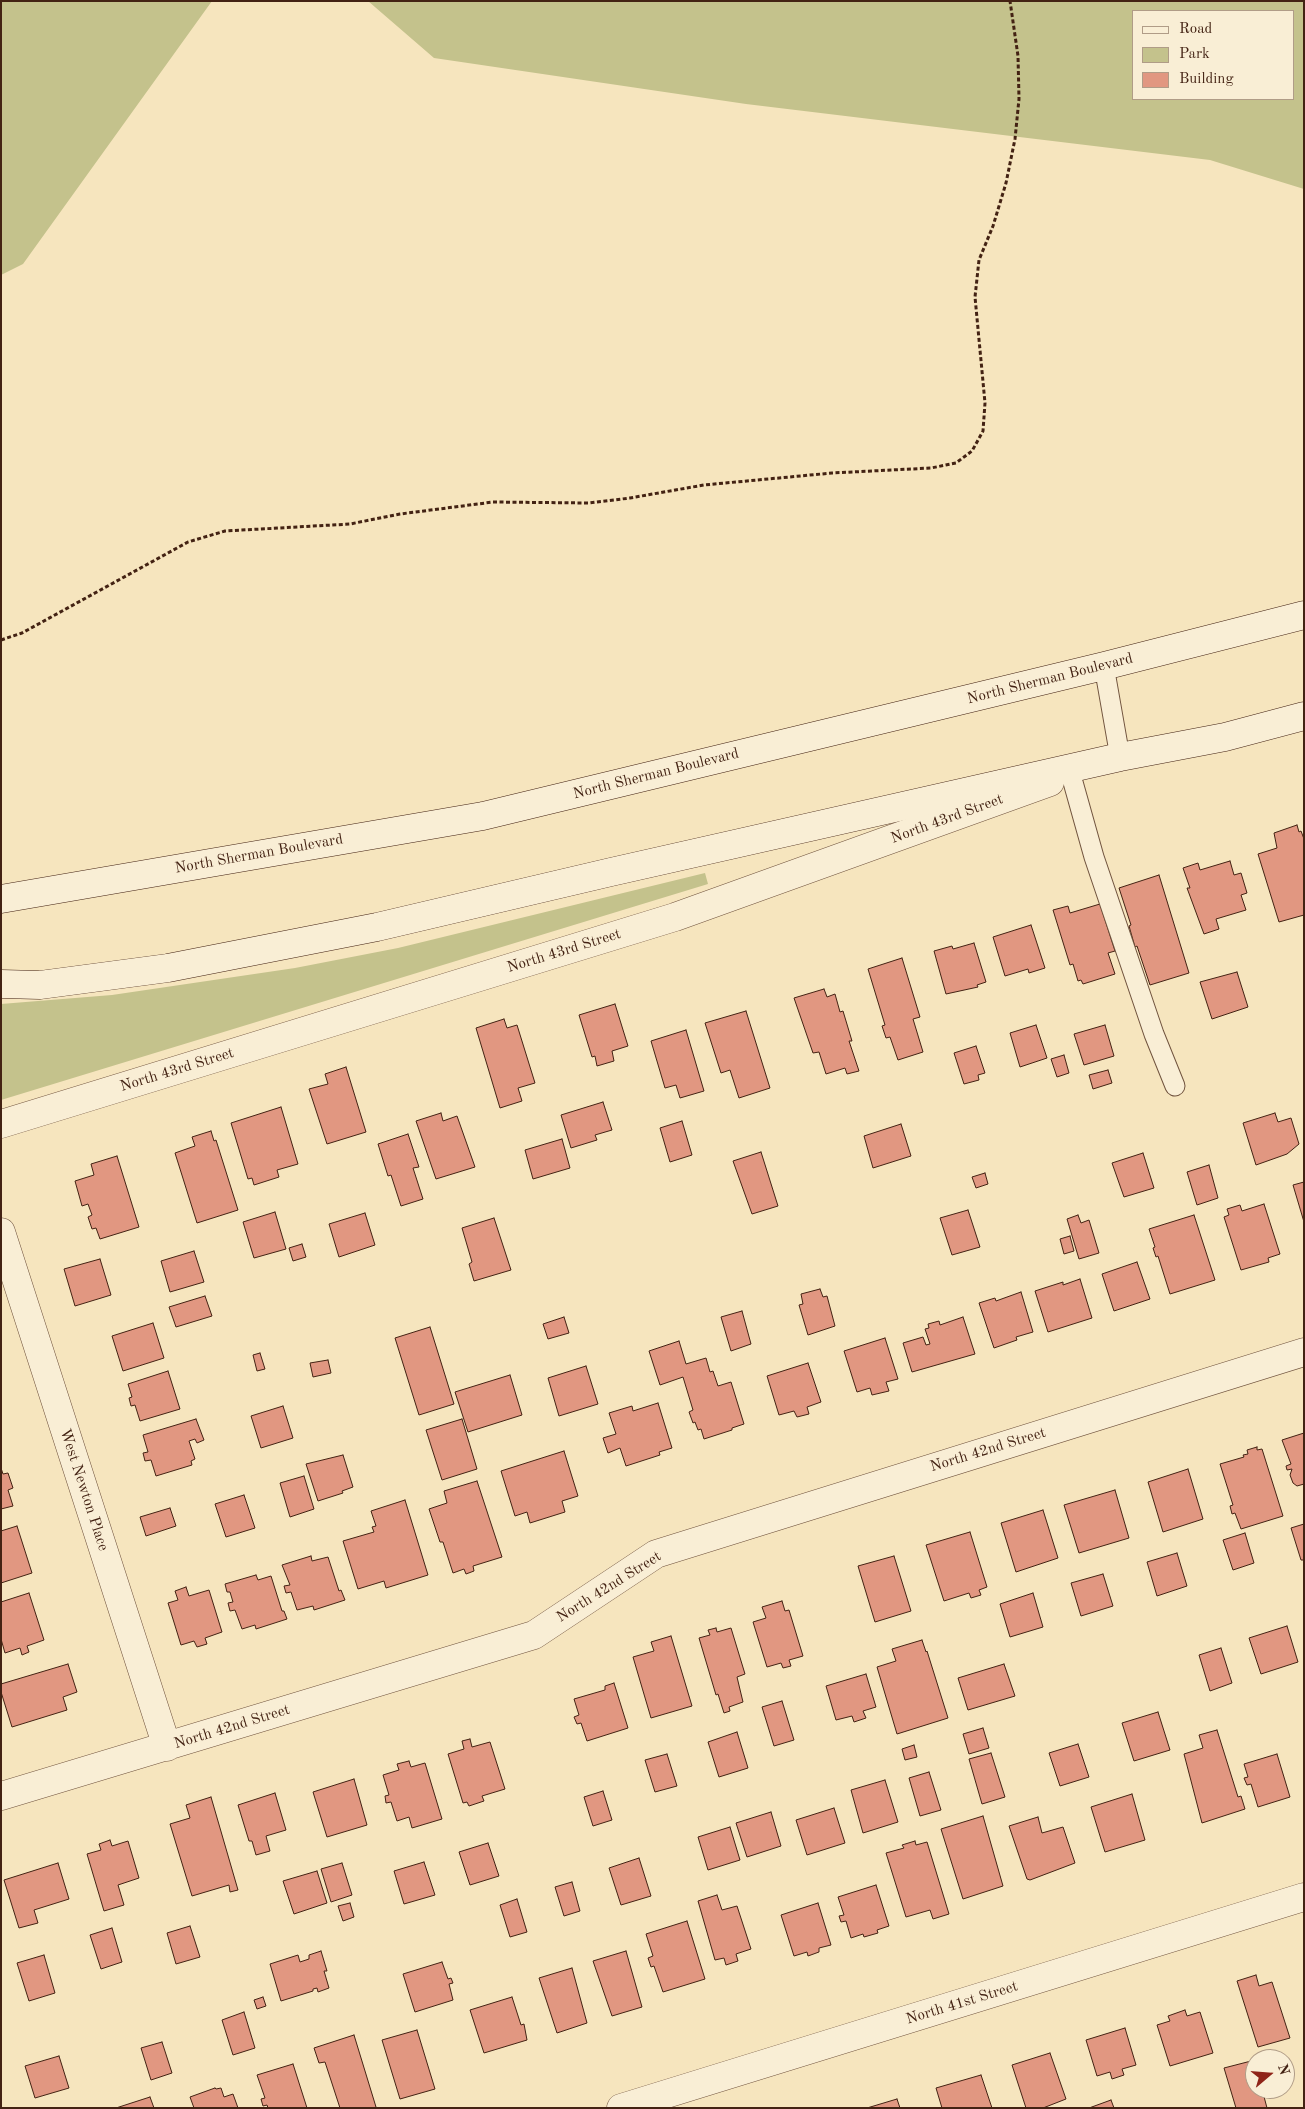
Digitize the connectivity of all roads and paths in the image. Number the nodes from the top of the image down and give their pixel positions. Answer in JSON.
{"nodes":[{"id":1,"x":1010,"y":1,"type":"edge"},
{"id":2,"x":1304,"y":615,"type":"edge"},
{"id":3,"x":1,"y":640,"type":"edge"},
{"id":4,"x":1104,"y":666,"type":"junction"},
{"id":5,"x":1304,"y":716,"type":"edge"},
{"id":6,"x":1120,"y":757,"type":"junction"},
{"id":7,"x":1071,"y":775,"type":"junction"},
{"id":8,"x":1,"y":898,"type":"edge"},
{"id":9,"x":1,"y":984,"type":"edge"},
{"id":10,"x":1174,"y":1086,"type":"dead end"},
{"id":11,"x":1,"y":1124,"type":"edge"},
{"id":12,"x":1,"y":1232,"type":"edge"},
{"id":13,"x":1304,"y":1352,"type":"edge"},
{"id":14,"x":167,"y":1747,"type":"junction"},
{"id":15,"x":1,"y":1796,"type":"edge"},
{"id":16,"x":1304,"y":1897,"type":"edge"},
{"id":17,"x":621,"y":2108,"type":"edge"}],
"edges":[{"from":1,"to":3,"type":"path"},
{"from":2,"to":4,"type":"street","name":"North Sherman Boulevard"},
{"from":4,"to":6,"type":"lane"},
{"from":4,"to":8,"type":"street","name":"North Sherman Boulevard"},
{"from":5,"to":6,"type":"street"},
{"from":6,"to":7,"type":"street","name":"North 43rd Street"},
{"from":6,"to":9,"type":"street"},
{"from":7,"to":10,"type":"lane"},
{"from":7,"to":11,"type":"street","name":"North 43rd Street"},
{"from":12,"to":14,"type":"street","name":"West Newton Place"},
{"from":13,"to":14,"type":"street","name":"North 42nd Street"},
{"from":14,"to":15,"type":"street","name":"North 42nd Street"},
{"from":16,"to":17,"type":"street","name":"North 41st Street"}]}
